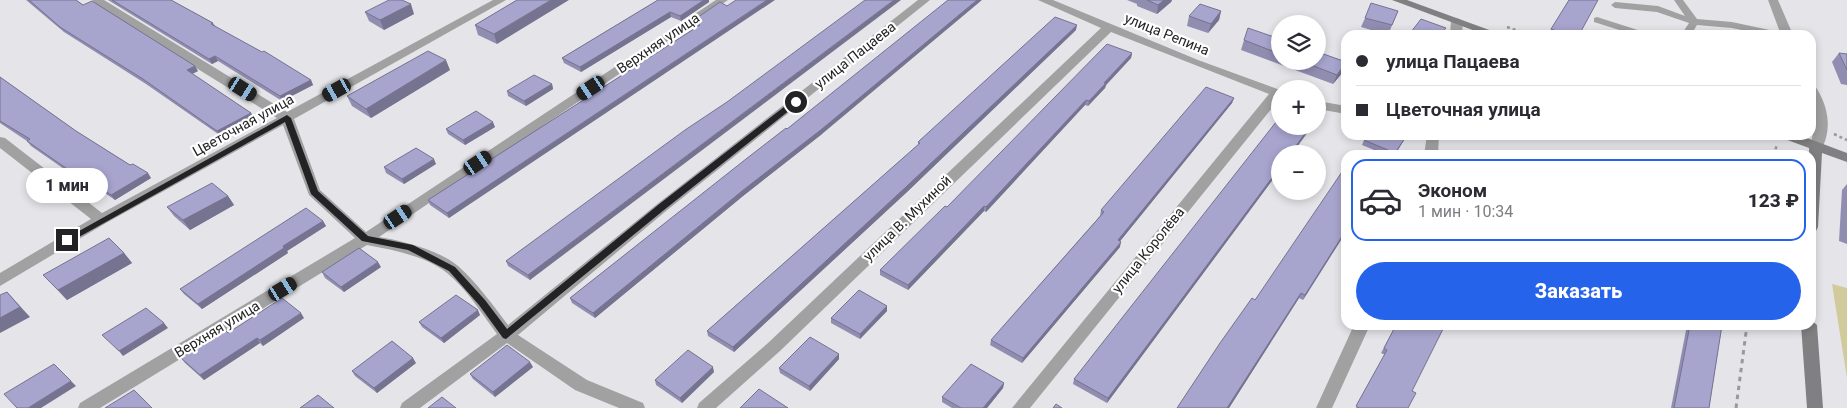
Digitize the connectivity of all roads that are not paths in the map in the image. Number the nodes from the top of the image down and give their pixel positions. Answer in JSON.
{"nodes":[{"id":1,"x":97,"y":0,"type":"edge"},
{"id":2,"x":501,"y":0,"type":"edge"},
{"id":3,"x":723,"y":0,"type":"edge"},
{"id":4,"x":925,"y":0,"type":"edge"},
{"id":5,"x":1043,"y":0,"type":"edge"},
{"id":6,"x":1397,"y":0,"type":"edge"},
{"id":7,"x":1678,"y":0,"type":"edge"},
{"id":8,"x":1773,"y":0,"type":"edge"},
{"id":9,"x":1615,"y":5,"type":"dead end"},
{"id":10,"x":1597,"y":20,"type":"dead end"},
{"id":11,"x":1457,"y":21,"type":"junction"},
{"id":12,"x":1694,"y":22,"type":"junction"},
{"id":13,"x":1109,"y":27,"type":"junction"},
{"id":14,"x":1456,"y":30,"type":"edge"},
{"id":15,"x":1483,"y":30,"type":"edge"},
{"id":16,"x":1628,"y":30,"type":"edge"},
{"id":17,"x":1689,"y":30,"type":"edge"},
{"id":18,"x":1756,"y":30,"type":"edge"},
{"id":19,"x":1784,"y":30,"type":"edge"},
{"id":20,"x":1271,"y":90,"type":"edge"},
{"id":21,"x":1816,"y":98,"type":"edge"},
{"id":22,"x":1271,"y":102,"type":"edge"},
{"id":23,"x":1326,"y":106,"type":"edge"},
{"id":24,"x":1341,"y":109,"type":"edge"},
{"id":25,"x":287,"y":118,"type":"junction"},
{"id":26,"x":1799,"y":140,"type":"edge"},
{"id":27,"x":0,"y":141,"type":"edge"},
{"id":28,"x":1816,"y":147,"type":"junction"},
{"id":29,"x":1816,"y":150,"type":"edge"},
{"id":30,"x":1847,"y":158,"type":"edge"},
{"id":31,"x":101,"y":220,"type":"junction"},
{"id":32,"x":365,"y":239,"type":"junction"},
{"id":33,"x":0,"y":280,"type":"edge"},
{"id":34,"x":1360,"y":330,"type":"edge"},
{"id":35,"x":1809,"y":330,"type":"edge"},
{"id":36,"x":506,"y":335,"type":"junction"},
{"id":37,"x":86,"y":408,"type":"edge"},
{"id":38,"x":408,"y":408,"type":"edge"},
{"id":39,"x":637,"y":408,"type":"edge"},
{"id":40,"x":705,"y":408,"type":"edge"},
{"id":41,"x":1020,"y":408,"type":"edge"},
{"id":42,"x":1324,"y":408,"type":"edge"},
{"id":43,"x":1815,"y":408,"type":"edge"}],
"edges":[{"from":1,"to":25,"type":"street"},
{"from":2,"to":25,"type":"street","name":"Цветочная улица"},
{"from":3,"to":32,"type":"street","name":"Верхняя улица"},
{"from":4,"to":36,"type":"street","name":"улица Пацаева"},
{"from":5,"to":13,"type":"street","name":"улица Репина"},
{"from":6,"to":11,"type":"main road"},
{"from":7,"to":12,"type":"lane"},
{"from":8,"to":19,"type":"street"},
{"from":9,"to":12,"type":"lane"},
{"from":10,"to":16,"type":"lane"},
{"from":11,"to":14,"type":"street"},
{"from":11,"to":15,"type":"main road"},
{"from":12,"to":17,"type":"lane"},
{"from":12,"to":18,"type":"lane"},
{"from":13,"to":20,"type":"street","name":"улица Репина"},
{"from":13,"to":40,"type":"street","name":"улица В. Мухиной"},
{"from":21,"to":28,"type":"street"},
{"from":22,"to":41,"type":"street","name":"улица Королёва"},
{"from":23,"to":24,"type":"street"},
{"from":25,"to":31,"type":"street","name":"Цветочная улица"},
{"from":25,"to":32,"type":"street"},
{"from":26,"to":28,"type":"main road"},
{"from":27,"to":31,"type":"street"},
{"from":28,"to":29,"type":"main road"},
{"from":28,"to":30,"type":"main road"},
{"from":31,"to":33,"type":"street","name":"Цветочная улица"},
{"from":32,"to":36,"type":"street"},
{"from":32,"to":37,"type":"street","name":"Верхняя улица"},
{"from":34,"to":42,"type":"street"},
{"from":35,"to":43,"type":"main road"},
{"from":36,"to":38,"type":"street","name":"улица Пацаева"},
{"from":36,"to":39,"type":"street"}]}
